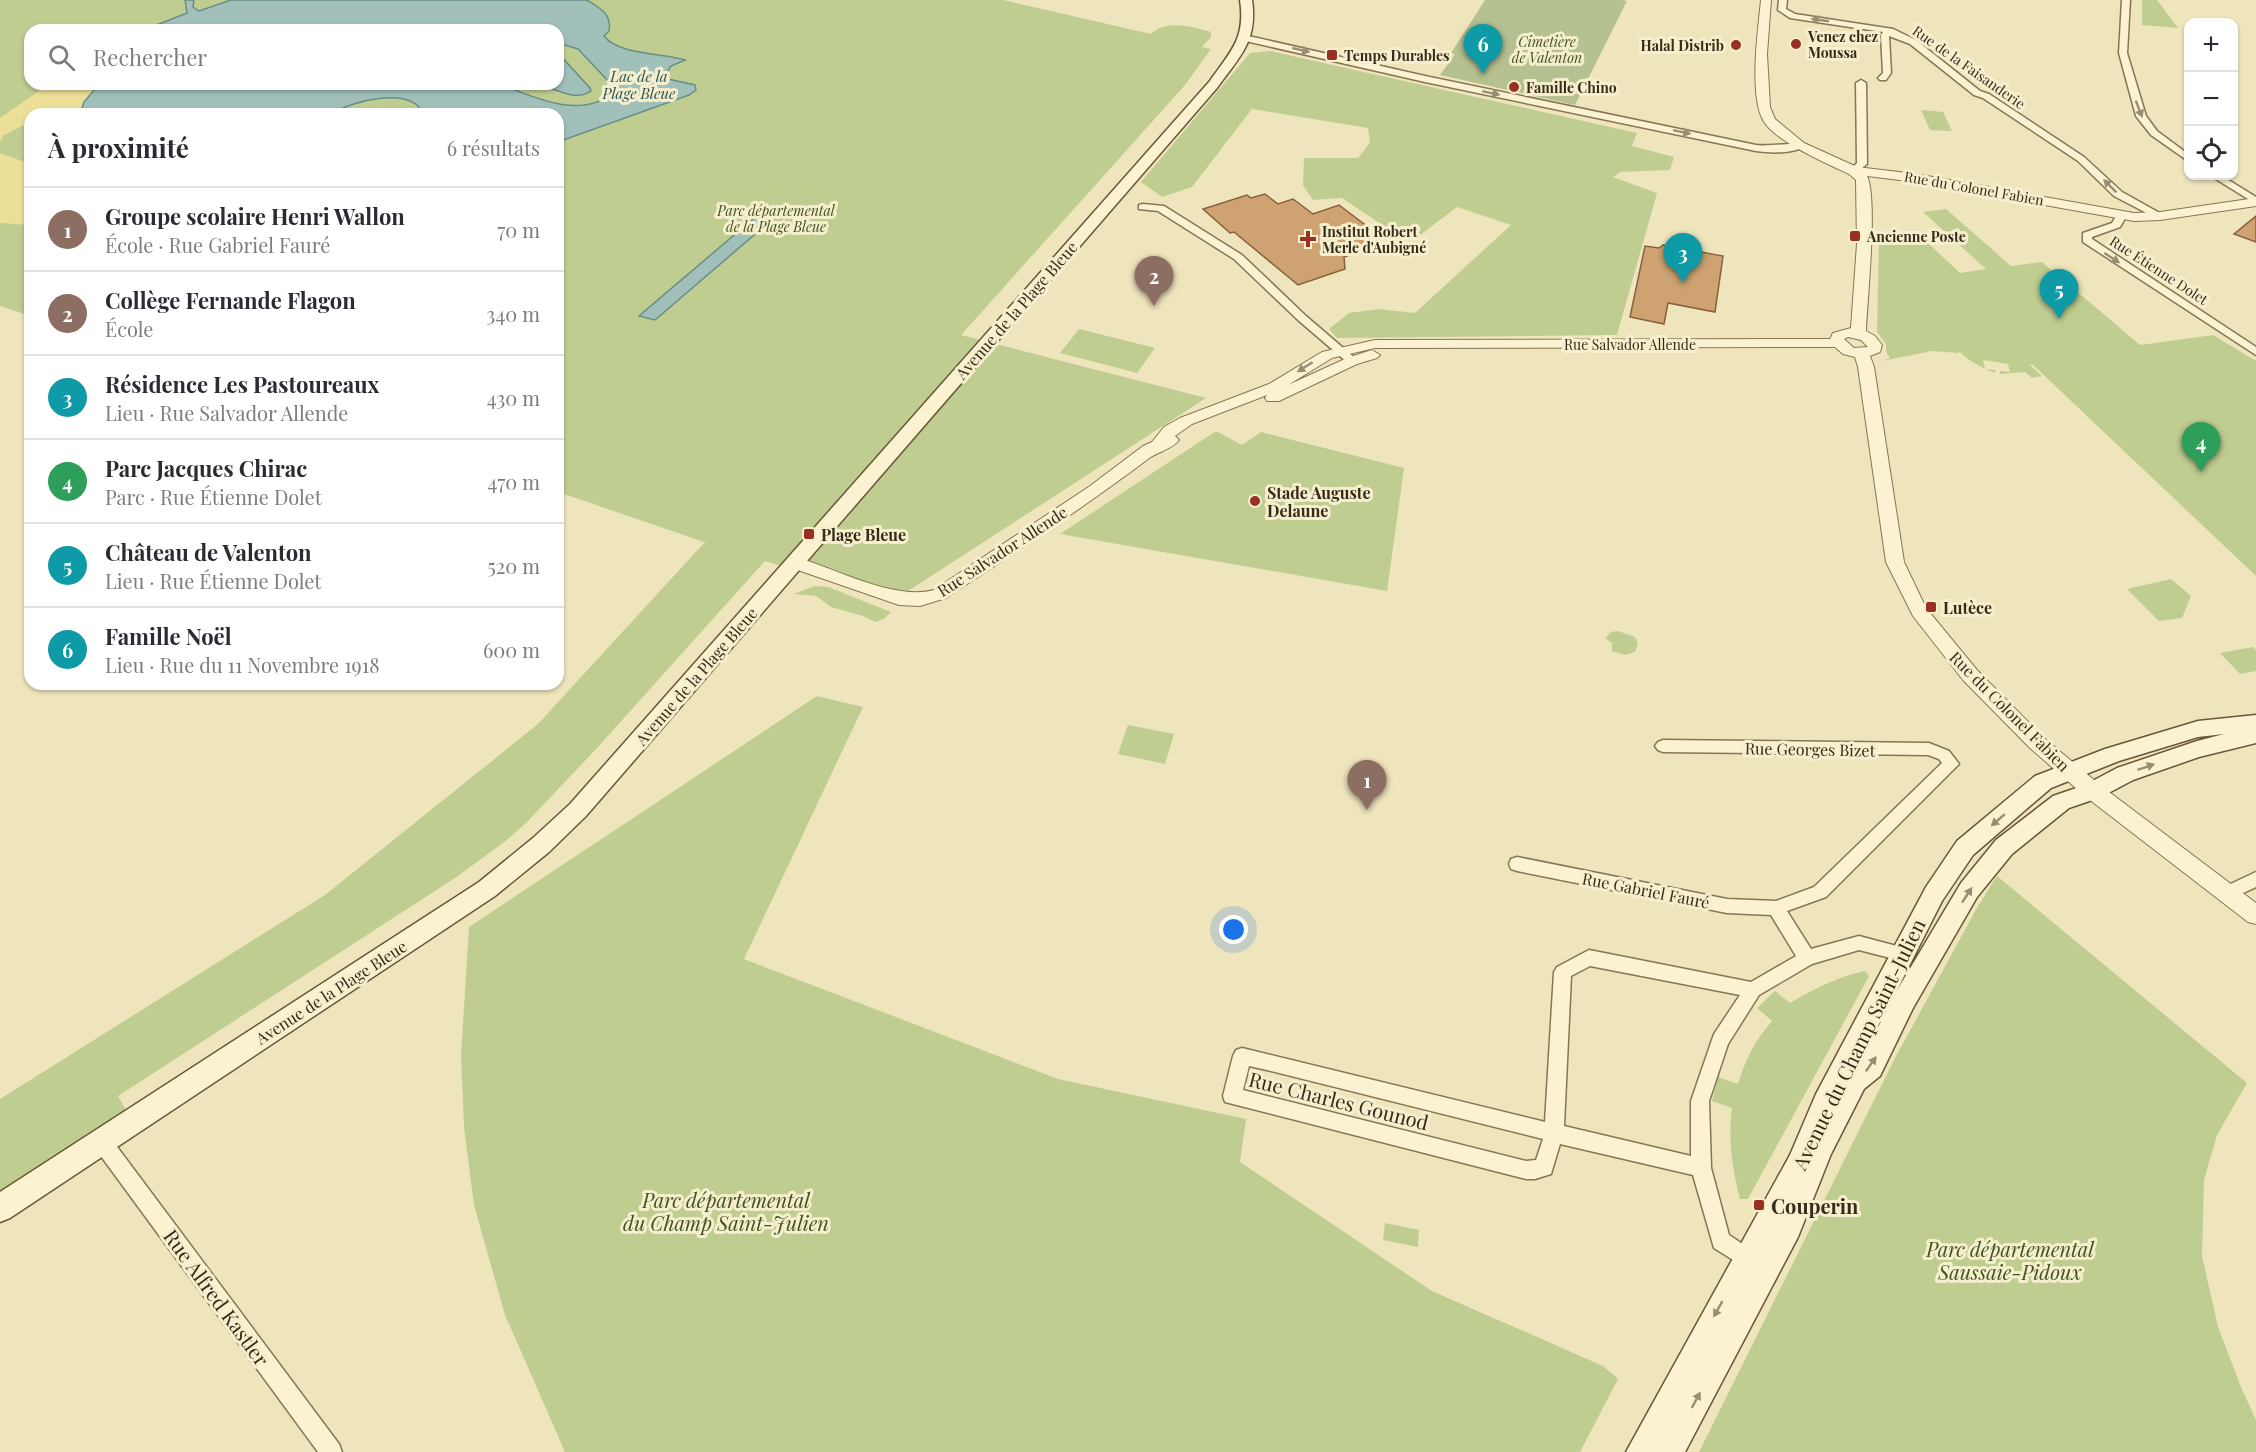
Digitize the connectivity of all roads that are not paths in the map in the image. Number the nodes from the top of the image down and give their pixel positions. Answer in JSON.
{"nodes":[{"id":1,"x":1246,"y":0,"type":"edge"},
{"id":2,"x":1766,"y":0,"type":"edge"},
{"id":3,"x":1783,"y":0,"type":"edge"},
{"id":4,"x":2126,"y":0,"type":"edge"},
{"id":5,"x":1890,"y":31,"type":"junction"},
{"id":6,"x":1244,"y":38,"type":"junction"},
{"id":7,"x":1883,"y":78,"type":"dead end"},
{"id":8,"x":1861,"y":83,"type":"dead end"},
{"id":9,"x":1800,"y":146,"type":"junction"},
{"id":10,"x":2184,"y":155,"type":"edge"},
{"id":11,"x":1854,"y":171,"type":"junction"},
{"id":12,"x":2222,"y":180,"type":"edge"},
{"id":13,"x":2256,"y":202,"type":"edge"},
{"id":14,"x":1143,"y":207,"type":"dead end"},
{"id":15,"x":2122,"y":215,"type":"junction"},
{"id":16,"x":2160,"y":216,"type":"junction"},
{"id":17,"x":1858,"y":333,"type":"junction"},
{"id":18,"x":1838,"y":343,"type":"junction"},
{"id":19,"x":1422,"y":345,"type":"junction"},
{"id":20,"x":1338,"y":351,"type":"junction"},
{"id":21,"x":2256,"y":352,"type":"edge"},
{"id":22,"x":1861,"y":354,"type":"junction"},
{"id":23,"x":1352,"y":361,"type":"junction"},
{"id":24,"x":1160,"y":443,"type":"junction"},
{"id":25,"x":795,"y":563,"type":"junction"},
{"id":26,"x":2256,"y":723,"type":"edge"},
{"id":27,"x":2256,"y":735,"type":"edge"},
{"id":28,"x":1663,"y":746,"type":"dead end"},
{"id":29,"x":1951,"y":764,"type":"joint"},
{"id":30,"x":2070,"y":771,"type":"junction"},
{"id":31,"x":2092,"y":791,"type":"junction"},
{"id":32,"x":1517,"y":864,"type":"dead end"},
{"id":33,"x":2256,"y":879,"type":"edge"},
{"id":34,"x":2228,"y":893,"type":"junction"},
{"id":35,"x":1776,"y":908,"type":"junction"},
{"id":36,"x":2256,"y":915,"type":"edge"},
{"id":37,"x":1902,"y":954,"type":"junction"},
{"id":38,"x":1807,"y":958,"type":"junction"},
{"id":39,"x":1916,"y":979,"type":"junction"},
{"id":40,"x":1753,"y":990,"type":"junction"},
{"id":41,"x":1554,"y":1133,"type":"junction"},
{"id":42,"x":102,"y":1142,"type":"junction"},
{"id":43,"x":1701,"y":1168,"type":"junction"},
{"id":44,"x":0,"y":1208,"type":"edge"},
{"id":45,"x":1788,"y":1227,"type":"junction"},
{"id":46,"x":1746,"y":1258,"type":"junction"},
{"id":47,"x":331,"y":1452,"type":"edge"},
{"id":48,"x":1641,"y":1452,"type":"edge"},
{"id":49,"x":1669,"y":1452,"type":"edge"}],
"edges":[{"from":1,"to":6,"type":"main road","name":"Avenue de la Plage Bleue"},
{"from":2,"to":9,"type":"street","name":"Rue du Colonel Fabien"},
{"from":5,"to":3,"type":"street","name":"Rue de la Faisanderie","one_way":true},
{"from":4,"to":10,"type":"street","one_way":true},
{"from":5,"to":7,"type":"street"},
{"from":16,"to":5,"type":"street","name":"Rue de la Faisanderie","one_way":true},
{"from":6,"to":9,"type":"street","one_way":true},
{"from":6,"to":25,"type":"main road","name":"Avenue de la Plage Bleue"},
{"from":8,"to":11,"type":"street"},
{"from":9,"to":11,"type":"street","name":"Rue du Colonel Fabien"},
{"from":11,"to":15,"type":"street","name":"Rue du Colonel Fabien"},
{"from":11,"to":17,"type":"street"},
{"from":12,"to":13,"type":"street"},
{"from":13,"to":16,"type":"street","name":"Rue du Colonel Fabien"},
{"from":14,"to":20,"type":"street"},
{"from":15,"to":16,"type":"street","name":"Rue du Colonel Fabien"},
{"from":15,"to":21,"type":"street","name":"Rue Étienne Dolet","one_way":true},
{"from":17,"to":18,"type":"street"},
{"from":17,"to":22,"type":"street"},
{"from":18,"to":19,"type":"street","name":"Rue Salvador Allende"},
{"from":18,"to":22,"type":"street"},
{"from":19,"to":20,"type":"street","name":"Rue Salvador Allende"},
{"from":19,"to":23,"type":"street","name":"Rue Salvador Allende"},
{"from":20,"to":23,"type":"street"},
{"from":20,"to":24,"type":"street","name":"Rue Salvador Allende","one_way":true},
{"from":22,"to":30,"type":"street","name":"Rue du Colonel Fabien"},
{"from":23,"to":24,"type":"street","name":"Rue Salvador Allende"},
{"from":24,"to":25,"type":"street","name":"Rue Salvador Allende"},
{"from":25,"to":42,"type":"main road","name":"Avenue de la Plage Bleue"},
{"from":26,"to":30,"type":"main road","name":"Avenue du Champ Saint-Julien"},
{"from":31,"to":27,"type":"main road","name":"Avenue du Champ Saint-Julien","one_way":true},
{"from":28,"to":29,"type":"street","name":"Rue Georges Bizet"},
{"from":29,"to":35,"type":"street","name":"Rue Gabriel Fauré"},
{"from":30,"to":31,"type":"street","name":"Rue du Colonel Fabien"},
{"from":30,"to":37,"type":"main road","name":"Avenue du Champ Saint-Julien","one_way":true},
{"from":31,"to":34,"type":"street","name":"Rue du Colonel Fabien"},
{"from":39,"to":31,"type":"main road","name":"Avenue du Champ Saint-Julien","one_way":true},
{"from":32,"to":35,"type":"street","name":"Rue Gabriel Fauré"},
{"from":33,"to":34,"type":"street"},
{"from":34,"to":36,"type":"street","name":"Rue du Colonel Fabien"},
{"from":35,"to":38,"type":"street"},
{"from":37,"to":38,"type":"street"},
{"from":37,"to":39,"type":"main road"},
{"from":37,"to":46,"type":"main road","name":"Avenue du Champ Saint-Julien"},
{"from":38,"to":40,"type":"street"},
{"from":45,"to":39,"type":"main road","name":"Avenue du Champ Saint-Julien","one_way":true},
{"from":40,"to":41,"type":"street"},
{"from":40,"to":43,"type":"street"},
{"from":41,"to":41,"type":"street","name":"Rue Charles Gounod"},
{"from":41,"to":43,"type":"street"},
{"from":42,"to":44,"type":"main road","name":"Avenue de la Plage Bleue"},
{"from":42,"to":47,"type":"street","name":"Rue Alfred Kastler"},
{"from":43,"to":46,"type":"street"},
{"from":45,"to":46,"type":"main road"},
{"from":49,"to":45,"type":"main road","name":"Avenue du Champ Saint-Julien","one_way":true},
{"from":46,"to":48,"type":"main road","name":"Avenue du Champ Saint-Julien","one_way":true}]}
